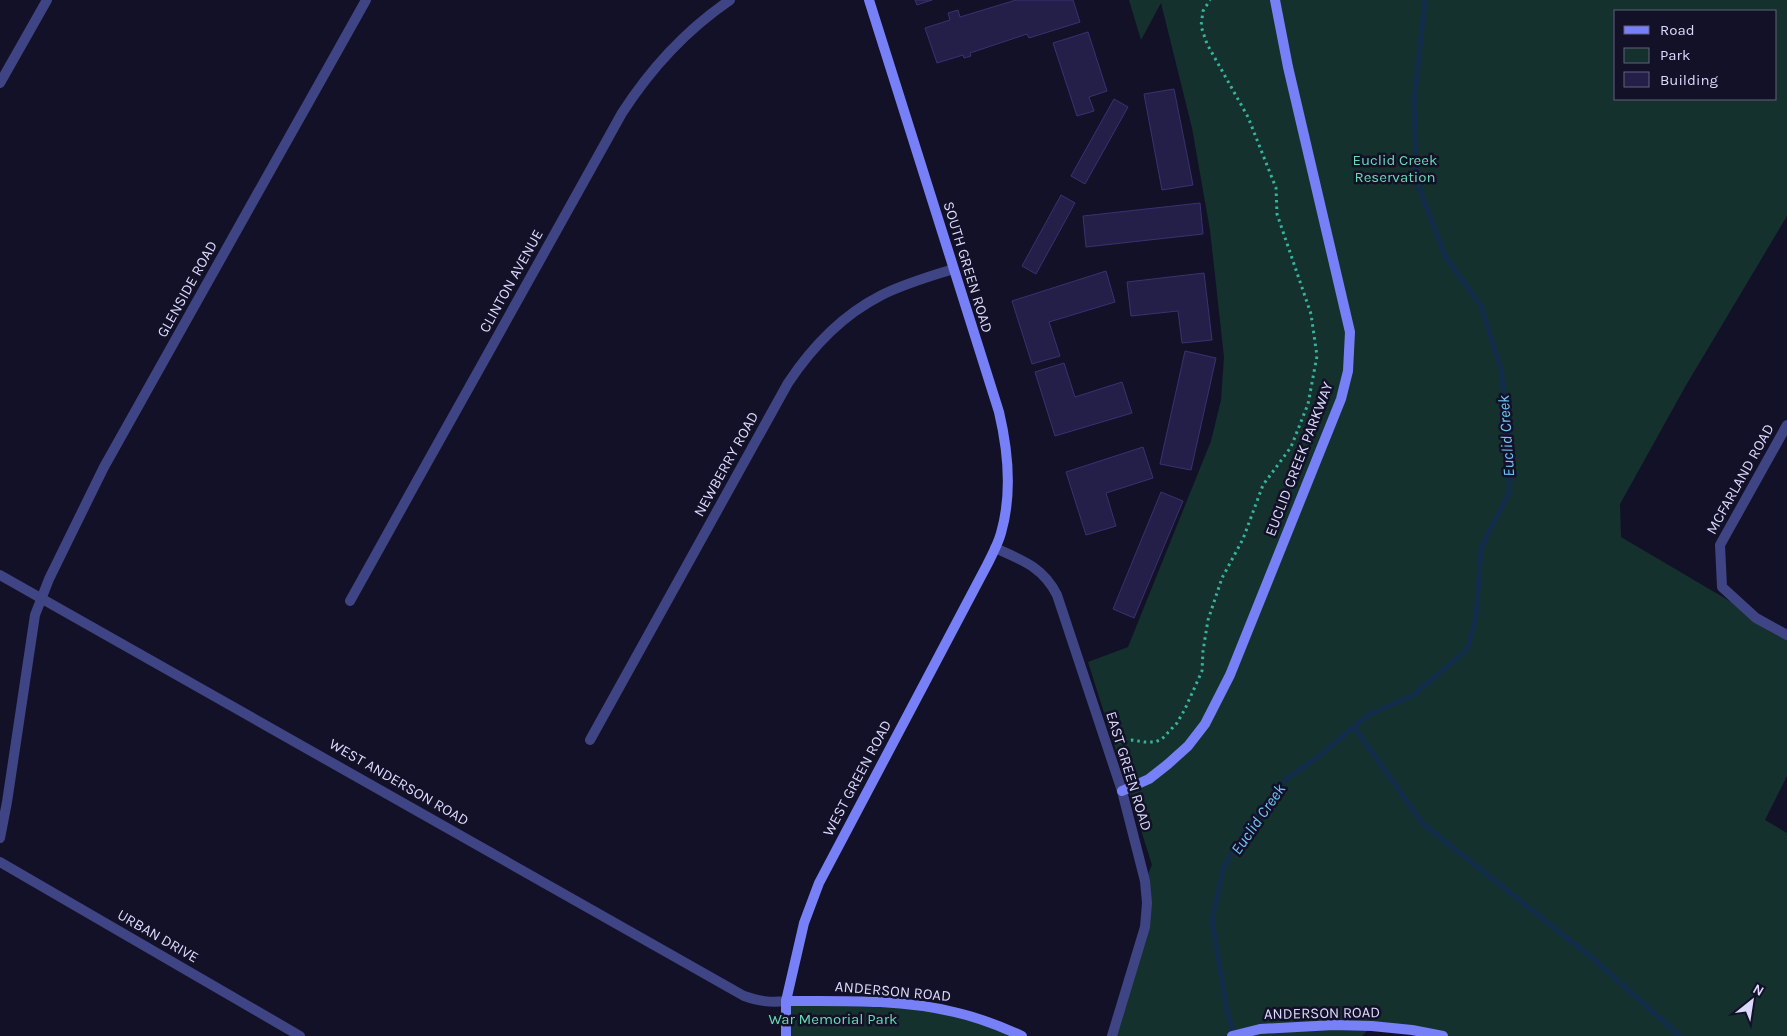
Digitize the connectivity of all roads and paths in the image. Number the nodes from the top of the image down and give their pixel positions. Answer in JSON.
{"nodes":[{"id":1,"x":47,"y":0,"type":"edge"},
{"id":2,"x":366,"y":0,"type":"edge"},
{"id":3,"x":730,"y":0,"type":"edge"},
{"id":4,"x":868,"y":0,"type":"edge"},
{"id":5,"x":1210,"y":0,"type":"edge"},
{"id":6,"x":1275,"y":0,"type":"edge"},
{"id":7,"x":0,"y":83,"type":"edge"},
{"id":8,"x":953,"y":269,"type":"junction"},
{"id":9,"x":1787,"y":425,"type":"edge"},
{"id":10,"x":995,"y":548,"type":"junction"},
{"id":11,"x":0,"y":575,"type":"edge"},
{"id":12,"x":41,"y":598,"type":"junction"},
{"id":13,"x":350,"y":601,"type":"dead end"},
{"id":14,"x":1787,"y":635,"type":"edge"},
{"id":15,"x":590,"y":740,"type":"dead end"},
{"id":16,"x":1107,"y":745,"type":"junction"},
{"id":17,"x":1122,"y":791,"type":"junction"},
{"id":18,"x":0,"y":838,"type":"edge"},
{"id":19,"x":0,"y":862,"type":"edge"},
{"id":20,"x":786,"y":1001,"type":"junction"},
{"id":21,"x":300,"y":1036,"type":"edge"},
{"id":22,"x":786,"y":1036,"type":"edge"},
{"id":23,"x":1022,"y":1036,"type":"edge"},
{"id":24,"x":1112,"y":1036,"type":"edge"},
{"id":25,"x":1232,"y":1036,"type":"edge"},
{"id":26,"x":1443,"y":1036,"type":"edge"}],
"edges":[{"from":1,"to":7,"type":"street"},
{"from":2,"to":12,"type":"street","name":"GLENSIDE ROAD"},
{"from":3,"to":13,"type":"street","name":"CLINTON AVENUE"},
{"from":4,"to":8,"type":"street","name":"SOUTH GREEN ROAD"},
{"from":5,"to":16,"type":"path"},
{"from":6,"to":17,"type":"street","name":"EUCLID CREEK PARKWAY"},
{"from":8,"to":10,"type":"street","name":"SOUTH GREEN ROAD"},
{"from":8,"to":15,"type":"street","name":"NEWBERRY ROAD"},
{"from":9,"to":14,"type":"street","name":"MCFARLAND ROAD"},
{"from":10,"to":16,"type":"street","name":"EAST GREEN ROAD"},
{"from":10,"to":20,"type":"street","name":"WEST GREEN ROAD"},
{"from":11,"to":12,"type":"street","name":"WEST ANDERSON ROAD"},
{"from":12,"to":18,"type":"street","name":"GLENSIDE ROAD"},
{"from":12,"to":20,"type":"street","name":"WEST ANDERSON ROAD"},
{"from":16,"to":17,"type":"street","name":"EAST GREEN ROAD"},
{"from":17,"to":24,"type":"street","name":"EAST GREEN ROAD"},
{"from":19,"to":21,"type":"street","name":"URBAN DRIVE"},
{"from":20,"to":22,"type":"street","name":"WEST GREEN ROAD"},
{"from":20,"to":23,"type":"street","name":"ANDERSON ROAD"},
{"from":25,"to":26,"type":"street","name":"ANDERSON ROAD"}]}
